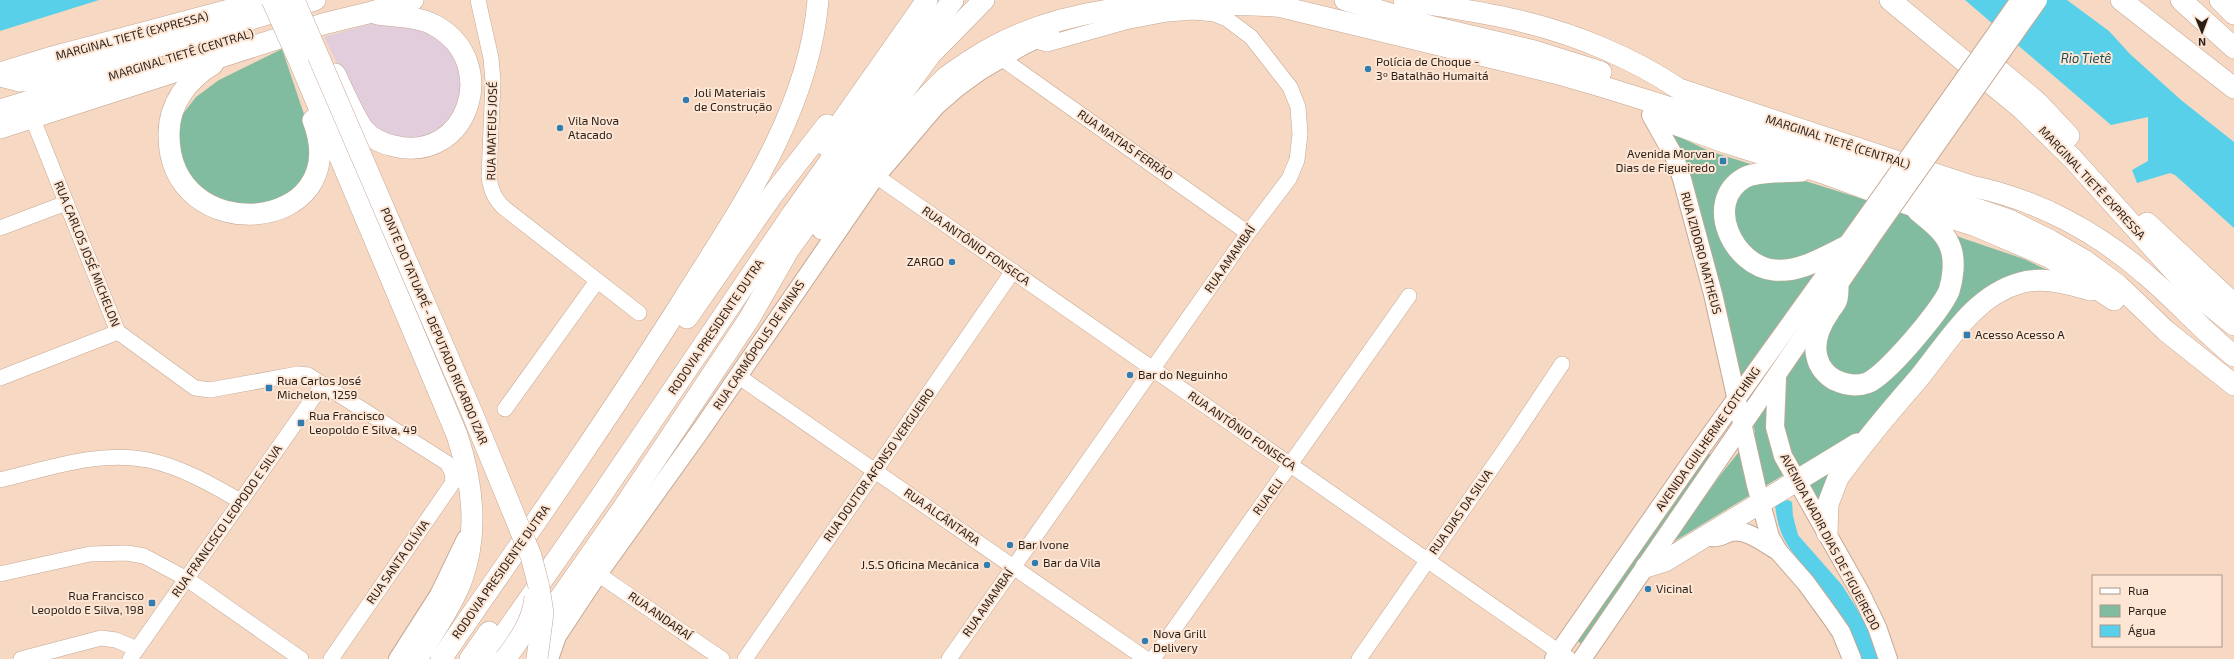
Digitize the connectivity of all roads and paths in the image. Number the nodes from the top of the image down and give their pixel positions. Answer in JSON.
{"nodes":[{"id":1,"x":272,"y":0,"type":"edge"},
{"id":2,"x":294,"y":0,"type":"edge"},
{"id":3,"x":315,"y":0,"type":"edge"},
{"id":4,"x":413,"y":0,"type":"edge"},
{"id":5,"x":478,"y":0,"type":"edge"},
{"id":6,"x":927,"y":0,"type":"edge"},
{"id":7,"x":953,"y":0,"type":"edge"},
{"id":8,"x":1404,"y":0,"type":"edge"},
{"id":9,"x":1890,"y":0,"type":"edge"},
{"id":10,"x":1910,"y":0,"type":"edge"},
{"id":11,"x":2020,"y":0,"type":"edge"},
{"id":12,"x":2038,"y":0,"type":"edge"},
{"id":13,"x":2121,"y":0,"type":"edge"},
{"id":14,"x":2181,"y":0,"type":"edge"},
{"id":15,"x":2220,"y":0,"type":"edge"},
{"id":16,"x":818,"y":1,"type":"edge"},
{"id":17,"x":1161,"y":3,"type":"junction"},
{"id":18,"x":1270,"y":3,"type":"edge"},
{"id":19,"x":979,"y":4,"type":"edge"},
{"id":20,"x":1362,"y":5,"type":"edge"},
{"id":21,"x":365,"y":7,"type":"edge"},
{"id":22,"x":261,"y":9,"type":"edge"},
{"id":23,"x":2234,"y":14,"type":"edge"},
{"id":24,"x":897,"y":40,"type":"junction"},
{"id":25,"x":1033,"y":40,"type":"junction"},
{"id":26,"x":2234,"y":48,"type":"edge"},
{"id":27,"x":231,"y":54,"type":"junction"},
{"id":28,"x":1001,"y":58,"type":"junction"},
{"id":29,"x":306,"y":61,"type":"junction"},
{"id":30,"x":0,"y":74,"type":"edge"},
{"id":31,"x":1602,"y":87,"type":"junction"},
{"id":32,"x":1679,"y":88,"type":"junction"},
{"id":33,"x":2234,"y":88,"type":"edge"},
{"id":34,"x":0,"y":110,"type":"edge"},
{"id":35,"x":1650,"y":115,"type":"junction"},
{"id":36,"x":32,"y":117,"type":"junction"},
{"id":37,"x":0,"y":128,"type":"edge"},
{"id":38,"x":1786,"y":144,"type":"junction"},
{"id":39,"x":1813,"y":170,"type":"junction"},
{"id":40,"x":876,"y":176,"type":"junction"},
{"id":41,"x":1971,"y":186,"type":"junction"},
{"id":42,"x":66,"y":203,"type":"junction"},
{"id":43,"x":1913,"y":206,"type":"junction"},
{"id":44,"x":1870,"y":226,"type":"junction"},
{"id":45,"x":0,"y":228,"type":"edge"},
{"id":46,"x":1248,"y":233,"type":"junction"},
{"id":47,"x":1845,"y":246,"type":"junction"},
{"id":48,"x":1013,"y":271,"type":"junction"},
{"id":49,"x":597,"y":281,"type":"junction"},
{"id":50,"x":1838,"y":284,"type":"junction"},
{"id":51,"x":2192,"y":291,"type":"junction"},
{"id":52,"x":2106,"y":294,"type":"junction"},
{"id":53,"x":1409,"y":296,"type":"dead end"},
{"id":54,"x":2234,"y":304,"type":"edge"},
{"id":55,"x":639,"y":313,"type":"dead end"},
{"id":56,"x":749,"y":319,"type":"junction"},
{"id":57,"x":2234,"y":325,"type":"edge"},
{"id":58,"x":2166,"y":331,"type":"junction"},
{"id":59,"x":118,"y":332,"type":"junction"},
{"id":60,"x":2234,"y":338,"type":"edge"},
{"id":61,"x":2234,"y":356,"type":"edge"},
{"id":62,"x":1562,"y":364,"type":"dead end"},
{"id":63,"x":1153,"y":369,"type":"junction"},
{"id":64,"x":738,"y":376,"type":"junction"},
{"id":65,"x":1777,"y":376,"type":"junction"},
{"id":66,"x":0,"y":378,"type":"edge"},
{"id":67,"x":323,"y":384,"type":"junction"},
{"id":68,"x":2233,"y":384,"type":"edge"},
{"id":69,"x":1737,"y":397,"type":"junction"},
{"id":70,"x":505,"y":410,"type":"dead end"},
{"id":71,"x":1744,"y":425,"type":"junction"},
{"id":72,"x":1868,"y":438,"type":"junction"},
{"id":73,"x":447,"y":463,"type":"joint"},
{"id":74,"x":1291,"y":465,"type":"junction"},
{"id":75,"x":875,"y":471,"type":"junction"},
{"id":76,"x":0,"y":480,"type":"edge"},
{"id":77,"x":1797,"y":481,"type":"junction"},
{"id":78,"x":240,"y":501,"type":"junction"},
{"id":79,"x":1761,"y":503,"type":"junction"},
{"id":80,"x":472,"y":523,"type":"junction"},
{"id":81,"x":1827,"y":533,"type":"junction"},
{"id":82,"x":1707,"y":536,"type":"junction"},
{"id":83,"x":1778,"y":551,"type":"junction"},
{"id":84,"x":1428,"y":559,"type":"junction"},
{"id":85,"x":508,"y":563,"type":"junction"},
{"id":86,"x":1013,"y":567,"type":"junction"},
{"id":87,"x":1646,"y":567,"type":"junction"},
{"id":88,"x":0,"y":574,"type":"edge"},
{"id":89,"x":598,"y":574,"type":"junction"},
{"id":90,"x":187,"y":579,"type":"junction"},
{"id":91,"x":537,"y":579,"type":"junction"},
{"id":92,"x":133,"y":654,"type":"edge"},
{"id":93,"x":1561,"y":657,"type":"edge"},
{"id":94,"x":21,"y":659,"type":"edge"},
{"id":95,"x":301,"y":659,"type":"edge"},
{"id":96,"x":331,"y":659,"type":"edge"},
{"id":97,"x":398,"y":659,"type":"edge"},
{"id":98,"x":417,"y":659,"type":"edge"},
{"id":99,"x":441,"y":659,"type":"edge"},
{"id":100,"x":470,"y":659,"type":"edge"},
{"id":101,"x":487,"y":659,"type":"edge"},
{"id":102,"x":505,"y":659,"type":"edge"},
{"id":103,"x":518,"y":659,"type":"edge"},
{"id":104,"x":537,"y":659,"type":"edge"},
{"id":105,"x":549,"y":659,"type":"edge"},
{"id":106,"x":722,"y":659,"type":"edge"},
{"id":107,"x":745,"y":659,"type":"edge"},
{"id":108,"x":948,"y":659,"type":"edge"},
{"id":109,"x":1146,"y":659,"type":"edge"},
{"id":110,"x":1153,"y":659,"type":"edge"},
{"id":111,"x":1359,"y":659,"type":"edge"},
{"id":112,"x":1582,"y":659,"type":"edge"},
{"id":113,"x":1852,"y":659,"type":"edge"},
{"id":114,"x":1888,"y":659,"type":"edge"}],
"edges":[{"from":1,"to":29,"type":"highway","name":"PONTE DO TATUAPÉ - DEPUTADO RICARDO IZAR","bridge":true},
{"from":2,"to":29,"type":"highway","name":"PONTE DO TATUAPÉ - DEPUTADO RICARDO IZAR","bridge":true},
{"from":3,"to":22,"type":"highway","name":"MARGINAL TIETÊ (CENTRAL)"},
{"from":4,"to":21,"type":"highway"},
{"from":5,"to":49,"type":"street","name":"RUA MATEUS JOSÉ"},
{"from":6,"to":24,"type":"highway","name":"RODOVIA PRESIDENTE DUTRA"},
{"from":7,"to":101,"type":"highway","name":"RODOVIA PRESIDENTE DUTRA"},
{"from":8,"to":32,"type":"highway","name":"MARGINAL TIETÊ (CENTRAL)"},
{"from":9,"to":51,"type":"highway","name":"MARGINAL TIETÊ EXPRESSA"},
{"from":10,"to":54,"type":"highway"},
{"from":11,"to":44,"type":"main road","bridge":true},
{"from":12,"to":44,"type":"main road","bridge":true},
{"from":13,"to":33,"type":"highway"},
{"from":14,"to":26,"type":"highway"},
{"from":15,"to":23,"type":"highway"},
{"from":16,"to":85,"type":"highway","name":"RODOVIA PRESIDENTE DUTRA"},
{"from":17,"to":18,"type":"highway"},
{"from":17,"to":25,"type":"main road"},
{"from":17,"to":56,"type":"highway"},
{"from":18,"to":31,"type":"highway"},
{"from":19,"to":56,"type":"highway"},
{"from":20,"to":32,"type":"highway"},
{"from":20,"to":38,"type":"highway"},
{"from":21,"to":27,"type":"highway"},
{"from":21,"to":29,"type":"highway"},
{"from":21,"to":34,"type":"highway","name":"MARGINAL TIETÊ (CENTRAL)"},
{"from":22,"to":30,"type":"highway","name":"MARGINAL TIETÊ (CENTRAL)"},
{"from":24,"to":85,"type":"highway"},
{"from":24,"to":100,"type":"highway","name":"RODOVIA PRESIDENTE DUTRA"},
{"from":25,"to":28,"type":"main road"},
{"from":25,"to":46,"type":"street","name":"RUA AMAMBAÍ"},
{"from":27,"to":29,"type":"highway"},
{"from":27,"to":36,"type":"highway"},
{"from":28,"to":40,"type":"main road","name":"RUA CARMÓPOLIS DE MINAS"},
{"from":28,"to":46,"type":"street","name":"RUA MATIAS FERRÃO"},
{"from":29,"to":80,"type":"highway","name":"PONTE DO TATUAPÉ - DEPUTADO RICARDO IZAR"},
{"from":29,"to":91,"type":"highway","name":"PONTE DO TATUAPÉ - DEPUTADO RICARDO IZAR","bridge":true},
{"from":31,"to":35,"type":"highway"},
{"from":31,"to":38,"type":"highway"},
{"from":32,"to":41,"type":"highway","name":"MARGINAL TIETÊ (CENTRAL)"},
{"from":35,"to":39,"type":"highway"},
{"from":35,"to":69,"type":"main road","name":"RUA IZIDORO MATHEUS"},
{"from":36,"to":37,"type":"highway"},
{"from":36,"to":42,"type":"street","name":"RUA CARLOS JOSÉ MICHELON"},
{"from":38,"to":58,"type":"highway"},
{"from":39,"to":43,"type":"highway"},
{"from":39,"to":47,"type":"highway"},
{"from":40,"to":48,"type":"street","name":"RUA ANTÔNIO FONSECA"},
{"from":40,"to":64,"type":"main road","name":"RUA CARMÓPOLIS DE MINAS"},
{"from":41,"to":61,"type":"highway","name":"MARGINAL TIETÊ (CENTRAL)"},
{"from":41,"to":68,"type":"highway"},
{"from":42,"to":45,"type":"street"},
{"from":42,"to":59,"type":"street","name":"RUA CARLOS JOSÉ MICHELON"},
{"from":43,"to":50,"type":"highway"},
{"from":43,"to":52,"type":"highway"},
{"from":44,"to":47,"type":"main road","name":"AVENIDA GUILHERME COTCHING"},
{"from":44,"to":50,"type":"main road","name":"AVENIDA GUILHERME COTCHING"},
{"from":46,"to":63,"type":"street","name":"RUA AMAMBAÍ"},
{"from":47,"to":69,"type":"main road","name":"AVENIDA GUILHERME COTCHING"},
{"from":48,"to":63,"type":"street","name":"RUA ANTÔNIO FONSECA"},
{"from":48,"to":75,"type":"street","name":"RUA DOUTOR AFONSO VERGUEIRO"},
{"from":49,"to":55,"type":"street","name":"RUA MATEUS JOSÉ"},
{"from":49,"to":70,"type":"street"},
{"from":50,"to":65,"type":"main road","name":"AVENIDA GUILHERME COTCHING"},
{"from":51,"to":57,"type":"highway","name":"MARGINAL TIETÊ EXPRESSA"},
{"from":51,"to":60,"type":"highway"},
{"from":52,"to":58,"type":"highway"},
{"from":52,"to":72,"type":"highway"},
{"from":53,"to":74,"type":"street","name":"RUA ELI"},
{"from":56,"to":103,"type":"highway","name":"RODOVIA PRESIDENTE DUTRA"},
{"from":58,"to":68,"type":"highway"},
{"from":59,"to":66,"type":"street"},
{"from":59,"to":67,"type":"street","name":"RUA CARLOS JOSÉ MICHELON"},
{"from":62,"to":84,"type":"street","name":"RUA DIAS DA SILVA"},
{"from":63,"to":74,"type":"street","name":"RUA ANTÔNIO FONSECA"},
{"from":63,"to":86,"type":"street","name":"RUA AMAMBAÍ"},
{"from":64,"to":75,"type":"street","name":"RUA ALCÂNTARA"},
{"from":64,"to":89,"type":"main road","name":"RUA CARMÓPOLIS DE MINAS"},
{"from":65,"to":71,"type":"main road","name":"AVENIDA GUILHERME COTCHING"},
{"from":65,"to":77,"type":"main road","name":"AVENIDA NADIR DIAS DE FIGUEIREDO"},
{"from":67,"to":73,"type":"street","name":"RUA CARLOS JOSÉ MICHELON"},
{"from":67,"to":78,"type":"street","name":"RUA FRANCISCO LEOPODO E SILVA"},
{"from":69,"to":71,"type":"main road","name":"RUA IZIDORO MATHEUS"},
{"from":69,"to":93,"type":"main road","name":"AVENIDA GUILHERME COTCHING"},
{"from":71,"to":79,"type":"main road"},
{"from":71,"to":87,"type":"main road","name":"AVENIDA GUILHERME COTCHING"},
{"from":72,"to":77,"type":"highway"},
{"from":72,"to":81,"type":"highway"},
{"from":73,"to":96,"type":"street","name":"RUA SANTA OLÍVIA"},
{"from":74,"to":84,"type":"street","name":"RUA ANTÔNIO FONSECA"},
{"from":74,"to":110,"type":"street","name":"RUA ELI"},
{"from":75,"to":86,"type":"street","name":"RUA ALCÂNTARA"},
{"from":75,"to":107,"type":"street","name":"RUA DOUTOR AFONSO VERGUEIRO"},
{"from":76,"to":78,"type":"street"},
{"from":77,"to":79,"type":"highway"},
{"from":77,"to":81,"type":"main road","name":"AVENIDA NADIR DIAS DE FIGUEIREDO"},
{"from":78,"to":90,"type":"street","name":"RUA FRANCISCO LEOPODO E SILVA"},
{"from":79,"to":82,"type":"highway"},
{"from":79,"to":83,"type":"main road"},
{"from":80,"to":97,"type":"main road"},
{"from":80,"to":98,"type":"highway","name":"PONTE DO TATUAPÉ - DEPUTADO RICARDO IZAR"},
{"from":81,"to":114,"type":"main road","name":"AVENIDA NADIR DIAS DE FIGUEIREDO"},
{"from":82,"to":83,"type":"main road"},
{"from":82,"to":87,"type":"highway"},
{"from":83,"to":113,"type":"main road"},
{"from":84,"to":93,"type":"street","name":"RUA ANTÔNIO FONSECA"},
{"from":84,"to":111,"type":"street","name":"RUA DIAS DA SILVA"},
{"from":85,"to":99,"type":"highway","name":"RODOVIA PRESIDENTE DUTRA"},
{"from":86,"to":108,"type":"street","name":"RUA AMAMBAÍ"},
{"from":86,"to":109,"type":"street","name":"RUA ALCÂNTARA"},
{"from":87,"to":112,"type":"main road","name":"AVENIDA GUILHERME COTCHING"},
{"from":88,"to":90,"type":"street"},
{"from":89,"to":105,"type":"main road","name":"RUA CARMÓPOLIS DE MINAS"},
{"from":89,"to":106,"type":"street","name":"RUA ANDARAÍ"},
{"from":90,"to":92,"type":"street","name":"RUA FRANCISCO LEOPODO E SILVA"},
{"from":90,"to":95,"type":"street"},
{"from":91,"to":102,"type":"highway","bridge":true},
{"from":91,"to":104,"type":"highway","name":"PONTE DO TATUAPÉ - DEPUTADO RICARDO IZAR","bridge":true},
{"from":92,"to":94,"type":"street"}]}
